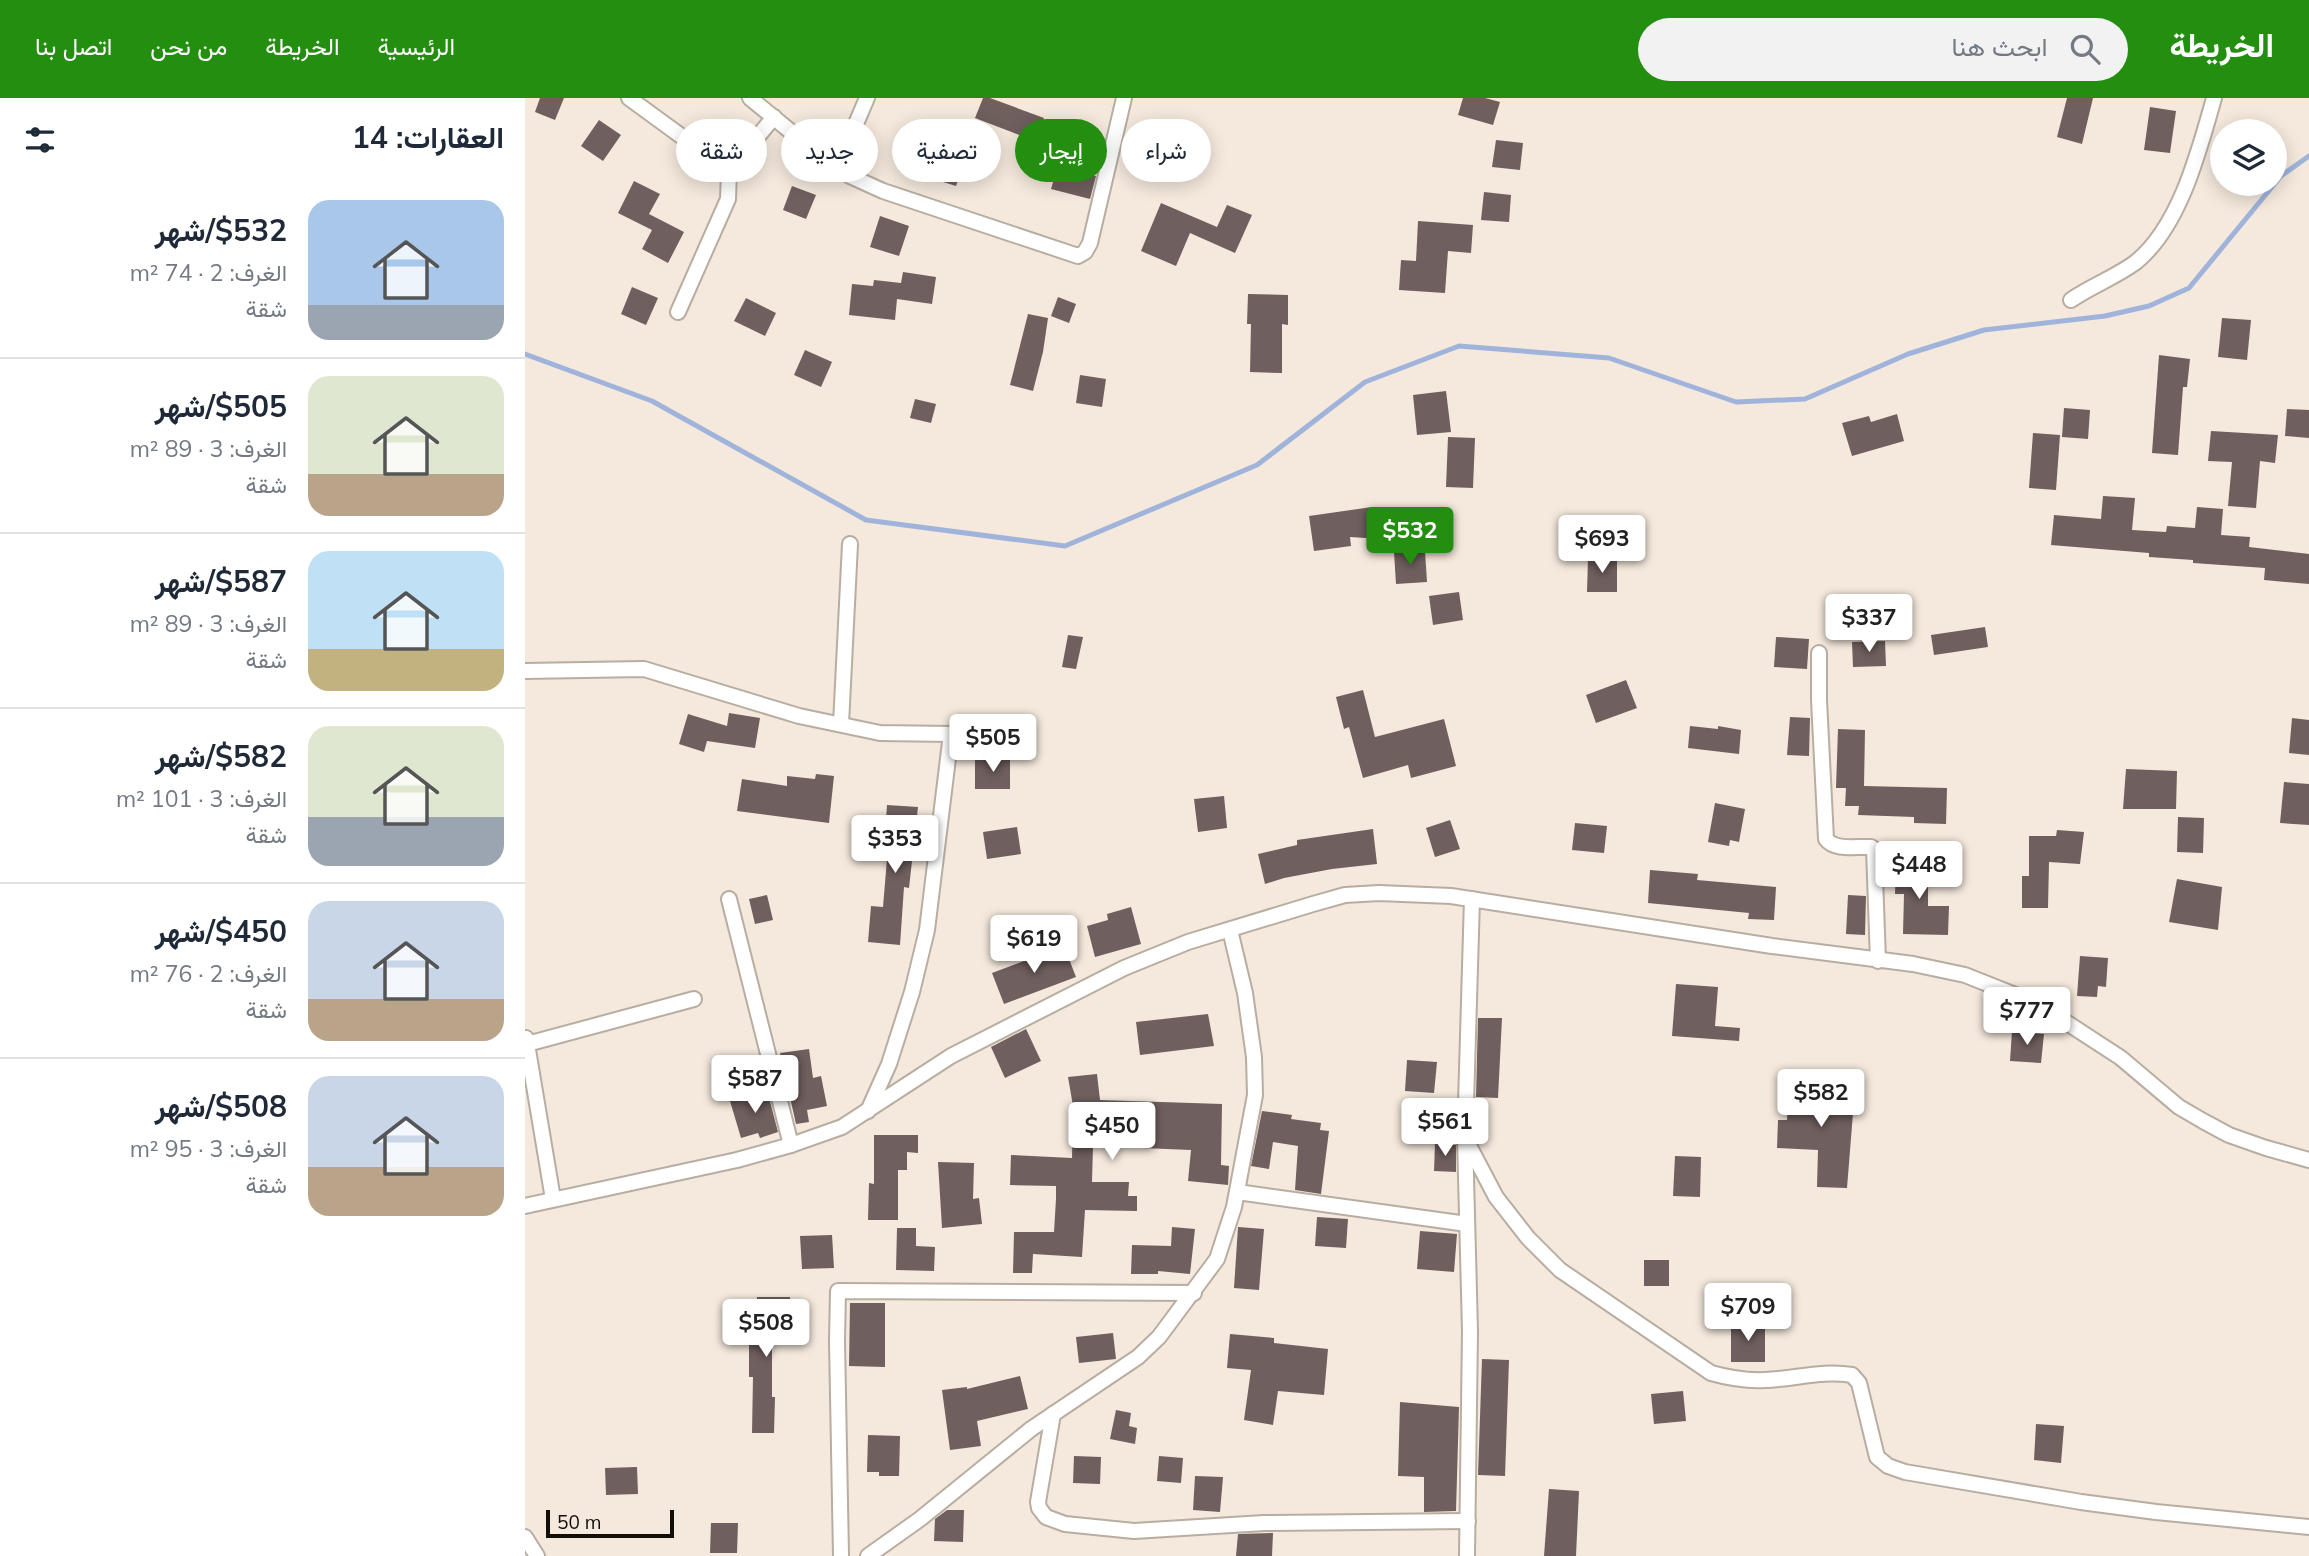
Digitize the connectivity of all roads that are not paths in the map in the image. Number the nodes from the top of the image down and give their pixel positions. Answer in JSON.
{"nodes":[{"id":1,"x":629,"y":98,"type":"edge"},
{"id":2,"x":750,"y":98,"type":"edge"},
{"id":3,"x":867,"y":98,"type":"edge"},
{"id":4,"x":1124,"y":98,"type":"edge"},
{"id":5,"x":2214,"y":98,"type":"edge"},
{"id":6,"x":774,"y":117,"type":"junction"},
{"id":7,"x":858,"y":119,"type":"edge"},
{"id":8,"x":781,"y":123,"type":"edge"},
{"id":9,"x":767,"y":125,"type":"edge"},
{"id":10,"x":676,"y":132,"type":"edge"},
{"id":11,"x":729,"y":182,"type":"edge"},
{"id":12,"x":863,"y":182,"type":"edge"},
{"id":13,"x":2071,"y":300,"type":"dead end"},
{"id":14,"x":678,"y":312,"type":"dead end"},
{"id":15,"x":850,"y":544,"type":"dead end"},
{"id":16,"x":1819,"y":653,"type":"dead end"},
{"id":17,"x":525,"y":671,"type":"edge"},
{"id":18,"x":841,"y":724,"type":"junction"},
{"id":19,"x":729,"y":899,"type":"dead end"},
{"id":20,"x":1472,"y":899,"type":"junction"},
{"id":21,"x":1230,"y":930,"type":"junction"},
{"id":22,"x":1878,"y":961,"type":"junction"},
{"id":23,"x":694,"y":999,"type":"dead end"},
{"id":24,"x":526,"y":1039,"type":"edge"},
{"id":25,"x":867,"y":1112,"type":"junction"},
{"id":26,"x":1465,"y":1138,"type":"junction"},
{"id":27,"x":791,"y":1146,"type":"junction"},
{"id":28,"x":2309,"y":1160,"type":"edge"},
{"id":29,"x":1237,"y":1192,"type":"junction"},
{"id":30,"x":553,"y":1199,"type":"junction"},
{"id":31,"x":525,"y":1206,"type":"edge"},
{"id":32,"x":1467,"y":1224,"type":"junction"},
{"id":33,"x":1194,"y":1293,"type":"junction"},
{"id":34,"x":1053,"y":1414,"type":"junction"},
{"id":35,"x":1468,"y":1521,"type":"junction"},
{"id":36,"x":2309,"y":1527,"type":"edge"},
{"id":37,"x":525,"y":1536,"type":"edge"},
{"id":38,"x":537,"y":1556,"type":"edge"},
{"id":39,"x":841,"y":1556,"type":"edge"},
{"id":40,"x":868,"y":1556,"type":"edge"},
{"id":41,"x":1467,"y":1556,"type":"edge"}],
"edges":[{"from":1,"to":10,"type":"street"},
{"from":2,"to":6,"type":"street"},
{"from":3,"to":7,"type":"street"},
{"from":4,"to":12,"type":"street"},
{"from":5,"to":13,"type":"street"},
{"from":6,"to":8,"type":"street"},
{"from":6,"to":9,"type":"street"},
{"from":11,"to":14,"type":"street"},
{"from":15,"to":18,"type":"street"},
{"from":16,"to":22,"type":"street"},
{"from":17,"to":18,"type":"street"},
{"from":18,"to":25,"type":"street"},
{"from":19,"to":27,"type":"street"},
{"from":20,"to":21,"type":"street"},
{"from":20,"to":22,"type":"street"},
{"from":20,"to":26,"type":"street"},
{"from":21,"to":25,"type":"street"},
{"from":21,"to":29,"type":"street"},
{"from":22,"to":28,"type":"street"},
{"from":23,"to":24,"type":"street"},
{"from":24,"to":30,"type":"street"},
{"from":25,"to":27,"type":"street"},
{"from":26,"to":32,"type":"street"},
{"from":26,"to":36,"type":"street"},
{"from":27,"to":30,"type":"street"},
{"from":29,"to":32,"type":"street"},
{"from":29,"to":33,"type":"street"},
{"from":30,"to":31,"type":"street"},
{"from":32,"to":35,"type":"street"},
{"from":33,"to":34,"type":"street"},
{"from":33,"to":39,"type":"street"},
{"from":34,"to":35,"type":"street"},
{"from":34,"to":40,"type":"street"},
{"from":35,"to":41,"type":"street"},
{"from":37,"to":38,"type":"street"}]}
